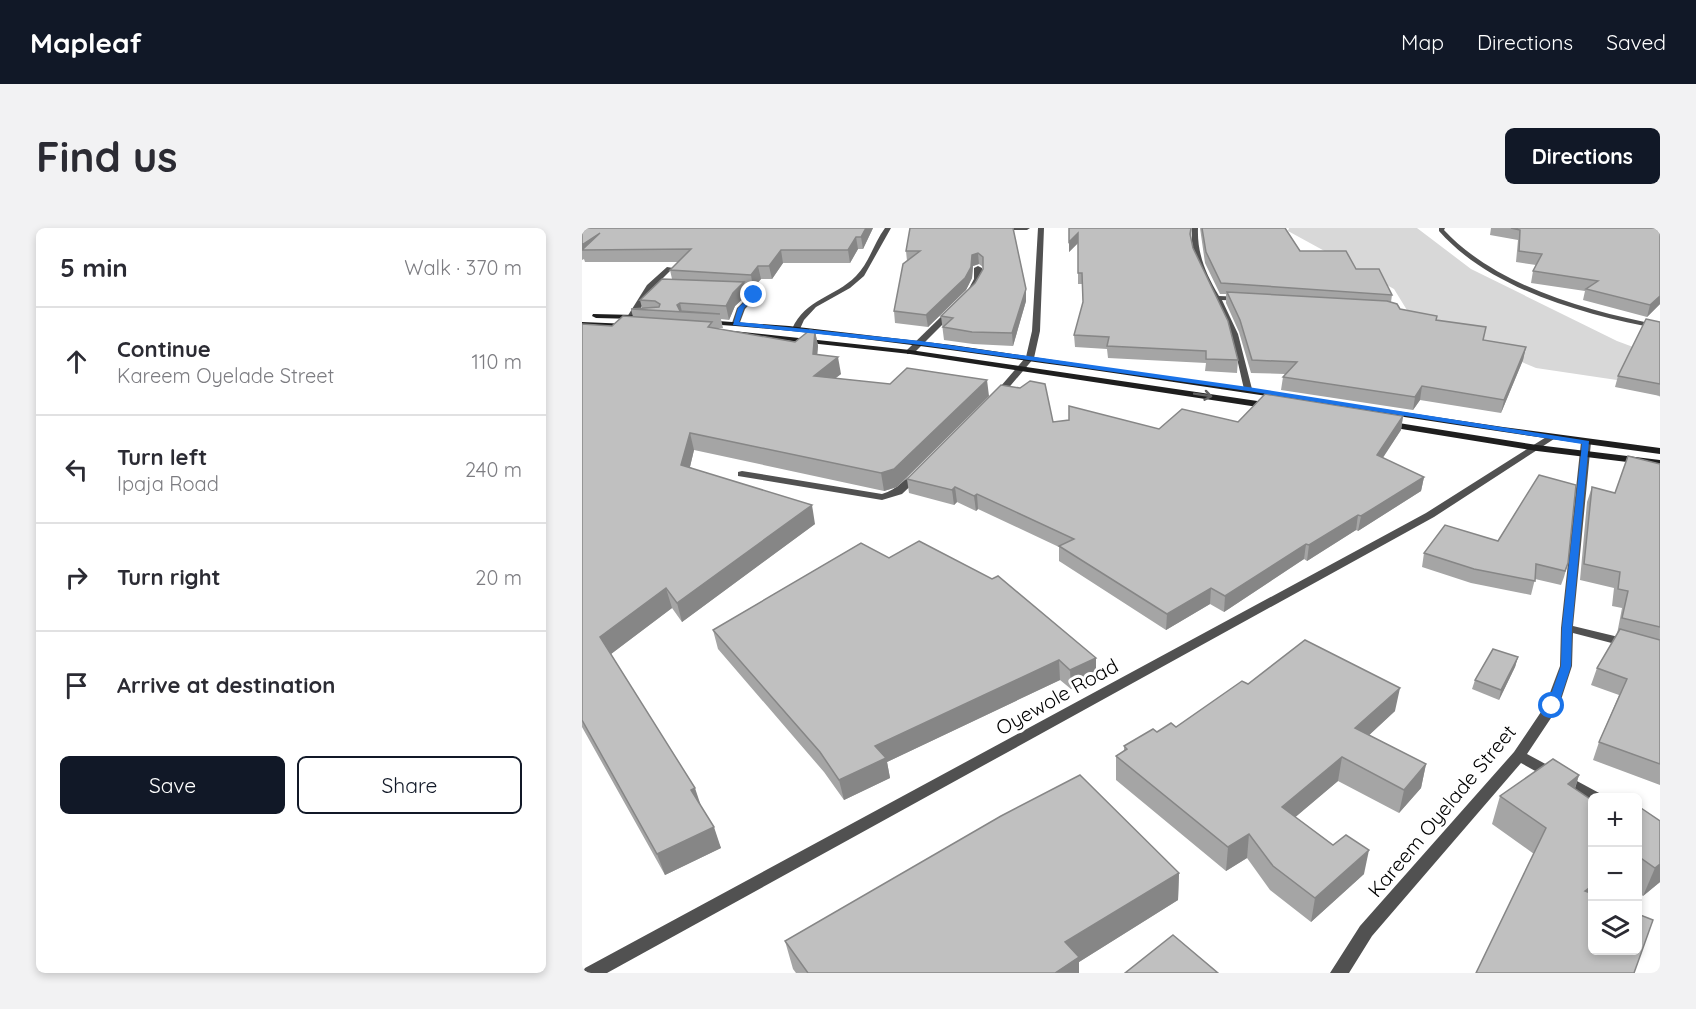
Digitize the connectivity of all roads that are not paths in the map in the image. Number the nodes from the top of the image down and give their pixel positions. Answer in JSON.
{"nodes":[{"id":1,"x":888,"y":228,"type":"edge"},
{"id":2,"x":1001,"y":228,"type":"edge"},
{"id":3,"x":1027,"y":228,"type":"edge"},
{"id":4,"x":1041,"y":228,"type":"edge"},
{"id":5,"x":1195,"y":228,"type":"edge"},
{"id":6,"x":1442,"y":228,"type":"edge"},
{"id":7,"x":669,"y":268,"type":"edge"},
{"id":8,"x":978,"y":268,"type":"edge"},
{"id":9,"x":650,"y":287,"type":"junction"},
{"id":10,"x":662,"y":287,"type":"edge"},
{"id":11,"x":720,"y":288,"type":"edge"},
{"id":12,"x":1217,"y":298,"type":"junction"},
{"id":13,"x":1250,"y":299,"type":"edge"},
{"id":14,"x":582,"y":315,"type":"edge"},
{"id":15,"x":631,"y":317,"type":"junction"},
{"id":16,"x":651,"y":318,"type":"edge"},
{"id":17,"x":691,"y":321,"type":"edge"},
{"id":18,"x":736,"y":323,"type":"junction"},
{"id":19,"x":582,"y":324,"type":"edge"},
{"id":20,"x":643,"y":326,"type":"edge"},
{"id":21,"x":1660,"y":327,"type":"edge"},
{"id":22,"x":796,"y":329,"type":"junction"},
{"id":23,"x":700,"y":330,"type":"edge"},
{"id":24,"x":921,"y":343,"type":"junction"},
{"id":25,"x":910,"y":352,"type":"junction"},
{"id":26,"x":1030,"y":358,"type":"junction"},
{"id":27,"x":1023,"y":368,"type":"junction"},
{"id":28,"x":1248,"y":389,"type":"junction"},
{"id":29,"x":988,"y":406,"type":"edge"},
{"id":30,"x":1282,"y":408,"type":"edge"},
{"id":31,"x":1376,"y":422,"type":"edge"},
{"id":32,"x":1551,"y":437,"type":"junction"},
{"id":33,"x":1537,"y":448,"type":"junction"},
{"id":34,"x":1587,"y":448,"type":"junction"},
{"id":35,"x":1660,"y":451,"type":"edge"},
{"id":36,"x":1660,"y":463,"type":"edge"},
{"id":37,"x":925,"y":467,"type":"edge"},
{"id":38,"x":742,"y":474,"type":"dead end"},
{"id":39,"x":1567,"y":628,"type":"junction"},
{"id":40,"x":1639,"y":646,"type":"edge"},
{"id":41,"x":1519,"y":756,"type":"junction"},
{"id":42,"x":1588,"y":794,"type":"edge"},
{"id":43,"x":591,"y":973,"type":"edge"},
{"id":44,"x":1340,"y":973,"type":"edge"}],
"edges":[{"from":1,"to":22,"type":"street"},
{"from":2,"to":3,"type":"street"},
{"from":4,"to":26,"type":"street"},
{"from":5,"to":12,"type":"street"},
{"from":6,"to":21,"type":"street"},
{"from":7,"to":9,"type":"street"},
{"from":8,"to":24,"type":"street"},
{"from":9,"to":10,"type":"street"},
{"from":9,"to":15,"type":"street"},
{"from":11,"to":18,"type":"street"},
{"from":12,"to":13,"type":"street"},
{"from":12,"to":28,"type":"street"},
{"from":14,"to":15,"type":"main road"},
{"from":15,"to":16,"type":"main road"},
{"from":17,"to":18,"type":"main road"},
{"from":18,"to":22,"type":"main road"},
{"from":19,"to":20,"type":"main road"},
{"from":22,"to":24,"type":"main road"},
{"from":23,"to":25,"type":"main road"},
{"from":24,"to":25,"type":"street"},
{"from":24,"to":26,"type":"main road"},
{"from":25,"to":27,"type":"main road"},
{"from":26,"to":27,"type":"street"},
{"from":26,"to":28,"type":"main road"},
{"from":27,"to":29,"type":"street"},
{"from":27,"to":30,"type":"main road","one_way":true},
{"from":28,"to":32,"type":"main road"},
{"from":31,"to":33,"type":"main road"},
{"from":32,"to":33,"type":"street","name":"Oyewole Road"},
{"from":32,"to":34,"type":"main road"},
{"from":33,"to":34,"type":"main road"},
{"from":33,"to":43,"type":"street","name":"Oyewole Road"},
{"from":34,"to":35,"type":"main road"},
{"from":34,"to":36,"type":"main road"},
{"from":34,"to":39,"type":"street","name":"Kareem Oyelade Street"},
{"from":37,"to":38,"type":"street"},
{"from":39,"to":40,"type":"street"},
{"from":39,"to":41,"type":"street","name":"Kareem Oyelade Street"},
{"from":41,"to":42,"type":"street"},
{"from":41,"to":44,"type":"street","name":"Kareem Oyelade Street"}]}
